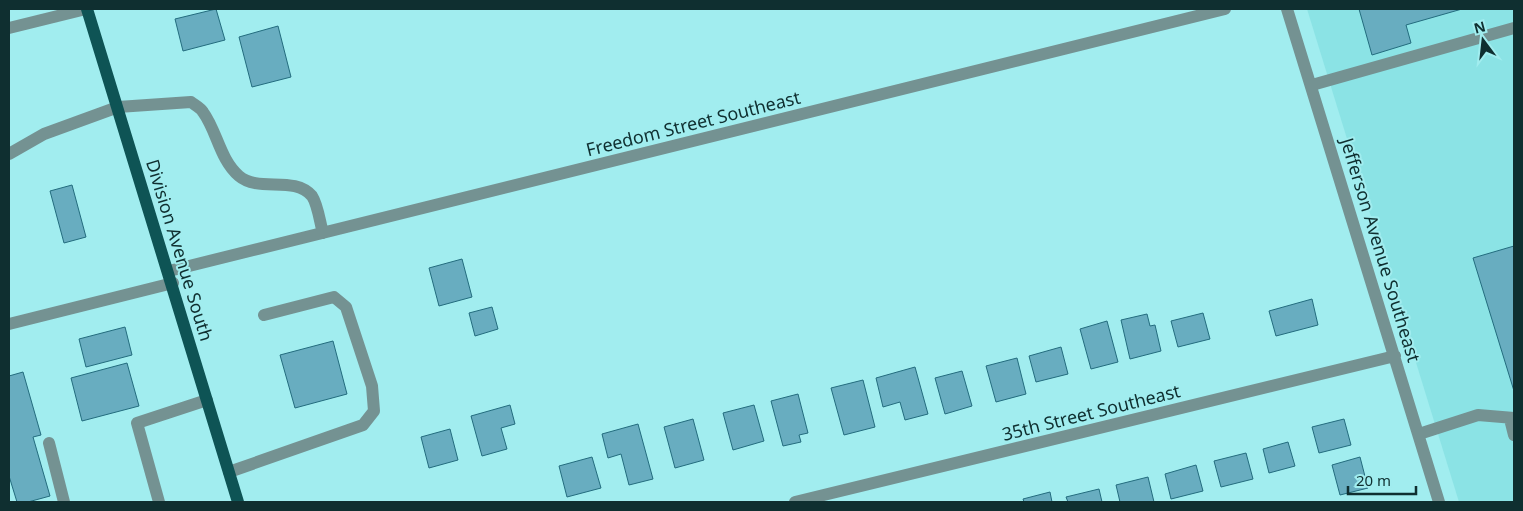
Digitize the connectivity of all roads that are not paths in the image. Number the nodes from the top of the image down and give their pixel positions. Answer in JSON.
{"nodes":[{"id":1,"x":87,"y":9,"type":"edge"},
{"id":2,"x":1225,"y":9,"type":"edge"},
{"id":3,"x":1287,"y":9,"type":"edge"},
{"id":4,"x":9,"y":28,"type":"edge"},
{"id":5,"x":1514,"y":28,"type":"edge"},
{"id":6,"x":1312,"y":85,"type":"junction"},
{"id":7,"x":118,"y":107,"type":"junction"},
{"id":8,"x":9,"y":154,"type":"edge"},
{"id":9,"x":323,"y":233,"type":"junction"},
{"id":10,"x":171,"y":277,"type":"junction"},
{"id":11,"x":264,"y":315,"type":"dead end"},
{"id":12,"x":9,"y":324,"type":"edge"},
{"id":13,"x":1395,"y":356,"type":"junction"},
{"id":14,"x":207,"y":400,"type":"junction"},
{"id":15,"x":1512,"y":419,"type":"edge"},
{"id":16,"x":1419,"y":434,"type":"junction"},
{"id":17,"x":1514,"y":435,"type":"edge"},
{"id":18,"x":49,"y":444,"type":"dead end"},
{"id":19,"x":229,"y":472,"type":"junction"},
{"id":20,"x":64,"y":502,"type":"edge"},
{"id":21,"x":159,"y":502,"type":"edge"},
{"id":22,"x":238,"y":502,"type":"edge"},
{"id":23,"x":795,"y":502,"type":"edge"},
{"id":24,"x":1439,"y":502,"type":"edge"}],
"edges":[{"from":1,"to":4,"type":"street"},
{"from":1,"to":7,"type":"main road","name":"Division Avenue South"},
{"from":2,"to":9,"type":"street","name":"Freedom Street Southeast"},
{"from":3,"to":6,"type":"street","name":"Jefferson Avenue Southeast"},
{"from":5,"to":6,"type":"street"},
{"from":6,"to":13,"type":"street","name":"Jefferson Avenue Southeast"},
{"from":7,"to":8,"type":"street"},
{"from":7,"to":9,"type":"street"},
{"from":7,"to":10,"type":"main road","name":"Division Avenue South"},
{"from":9,"to":10,"type":"street","name":"Freedom Street Southeast"},
{"from":10,"to":12,"type":"street","name":"Freedom Street Southeast"},
{"from":10,"to":14,"type":"main road","name":"Division Avenue South"},
{"from":11,"to":19,"type":"street"},
{"from":13,"to":16,"type":"street","name":"Jefferson Avenue Southeast"},
{"from":13,"to":23,"type":"street","name":"35th Street Southeast"},
{"from":14,"to":19,"type":"main road","name":"Division Avenue South"},
{"from":14,"to":21,"type":"street"},
{"from":15,"to":16,"type":"street"},
{"from":15,"to":17,"type":"street"},
{"from":16,"to":24,"type":"street","name":"Jefferson Avenue Southeast"},
{"from":18,"to":20,"type":"street"},
{"from":19,"to":22,"type":"main road","name":"Division Avenue South"}]}
